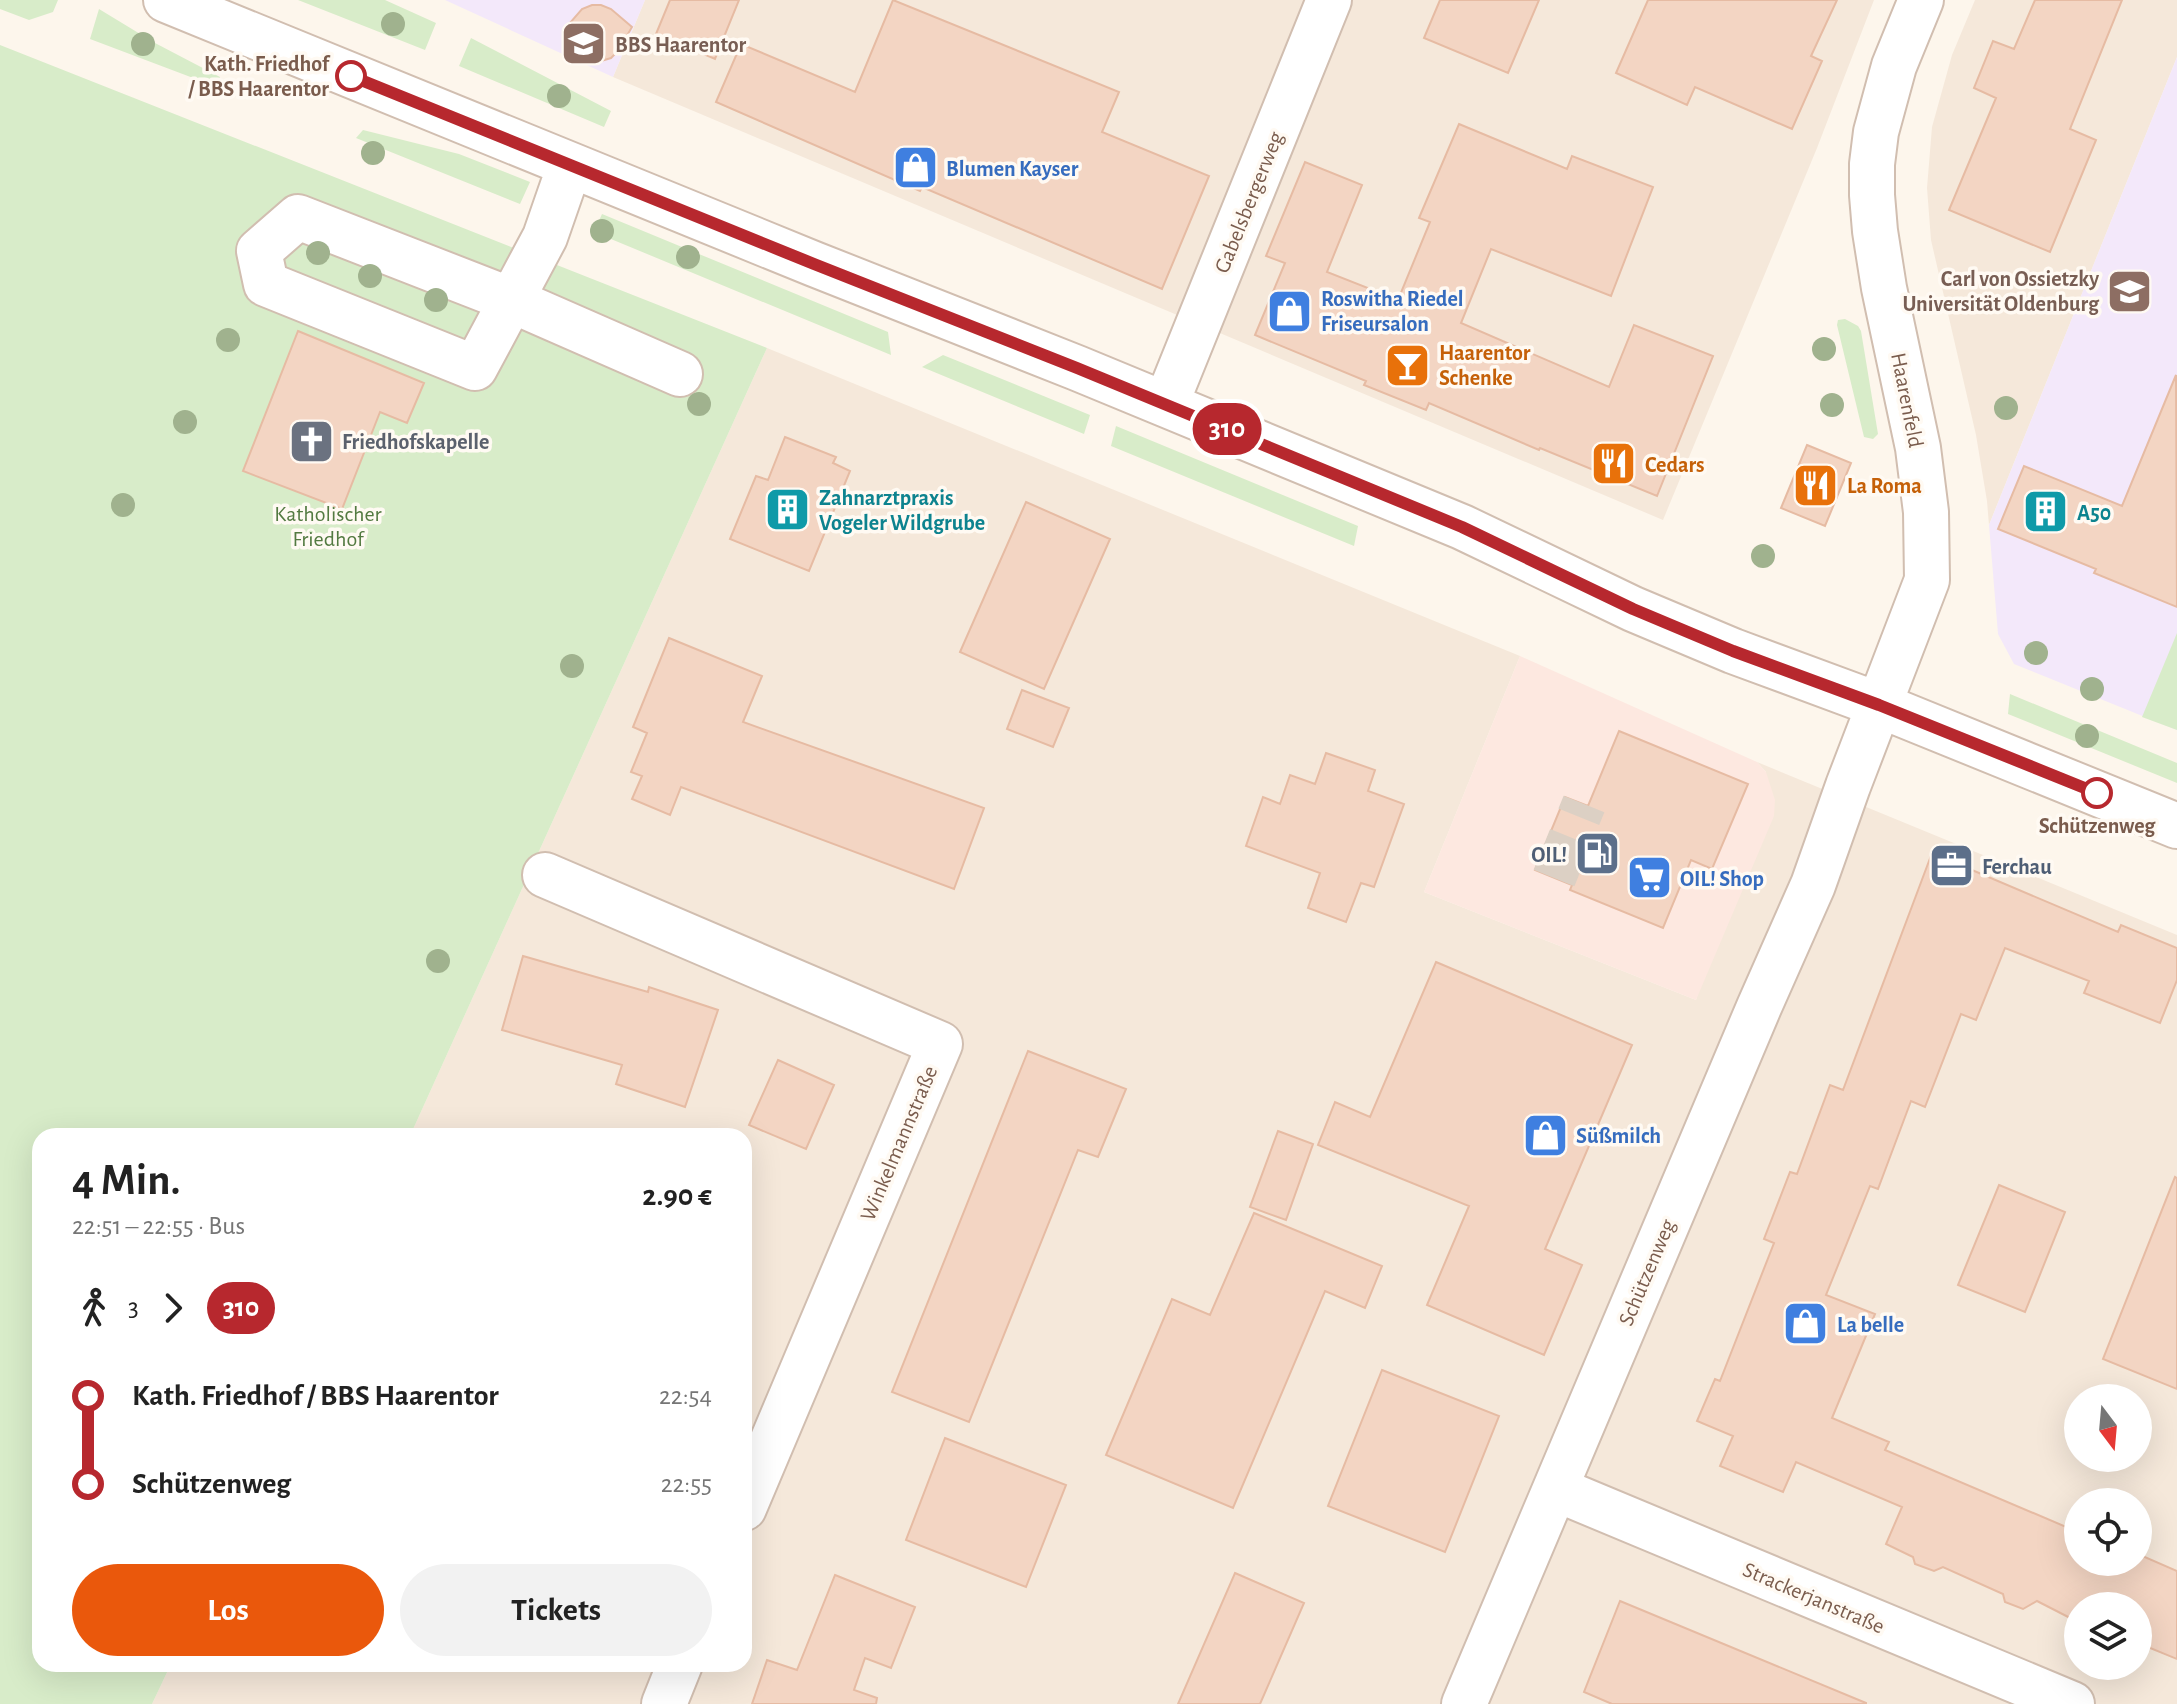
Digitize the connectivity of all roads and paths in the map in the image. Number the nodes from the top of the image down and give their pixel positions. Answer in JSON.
{"nodes":[{"id":1,"x":166,"y":0,"type":"edge"},
{"id":2,"x":1329,"y":0,"type":"edge"},
{"id":3,"x":1921,"y":0,"type":"edge"},
{"id":4,"x":570,"y":165,"type":"junction"},
{"id":5,"x":511,"y":300,"type":"junction"},
{"id":6,"x":680,"y":374,"type":"dead end"},
{"id":7,"x":1166,"y":404,"type":"junction"},
{"id":8,"x":1879,"y":705,"type":"junction"},
{"id":9,"x":2177,"y":826,"type":"edge"},
{"id":10,"x":545,"y":875,"type":"dead end"},
{"id":11,"x":754,"y":1457,"type":"edge"},
{"id":12,"x":1556,"y":1489,"type":"junction"},
{"id":13,"x":677,"y":1672,"type":"edge"},
{"id":14,"x":664,"y":1704,"type":"edge"},
{"id":15,"x":1464,"y":1704,"type":"edge"},
{"id":16,"x":2072,"y":1704,"type":"edge"}],
"edges":[{"from":1,"to":4,"type":"street"},
{"from":2,"to":7,"type":"street","name":"Gabelsbergerweg"},
{"from":3,"to":8,"type":"street","name":"Haarenfeld"},
{"from":4,"to":5,"type":"street"},
{"from":4,"to":7,"type":"street"},
{"from":5,"to":5,"type":"street"},
{"from":5,"to":6,"type":"street"},
{"from":7,"to":8,"type":"street"},
{"from":8,"to":9,"type":"street"},
{"from":8,"to":12,"type":"street","name":"Schützenweg"},
{"from":10,"to":11,"type":"street","name":"Winkelmannstraße"},
{"from":12,"to":15,"type":"street","name":"Schützenweg"},
{"from":12,"to":16,"type":"street","name":"Strackerjanstraße"},
{"from":13,"to":14,"type":"street"}]}
